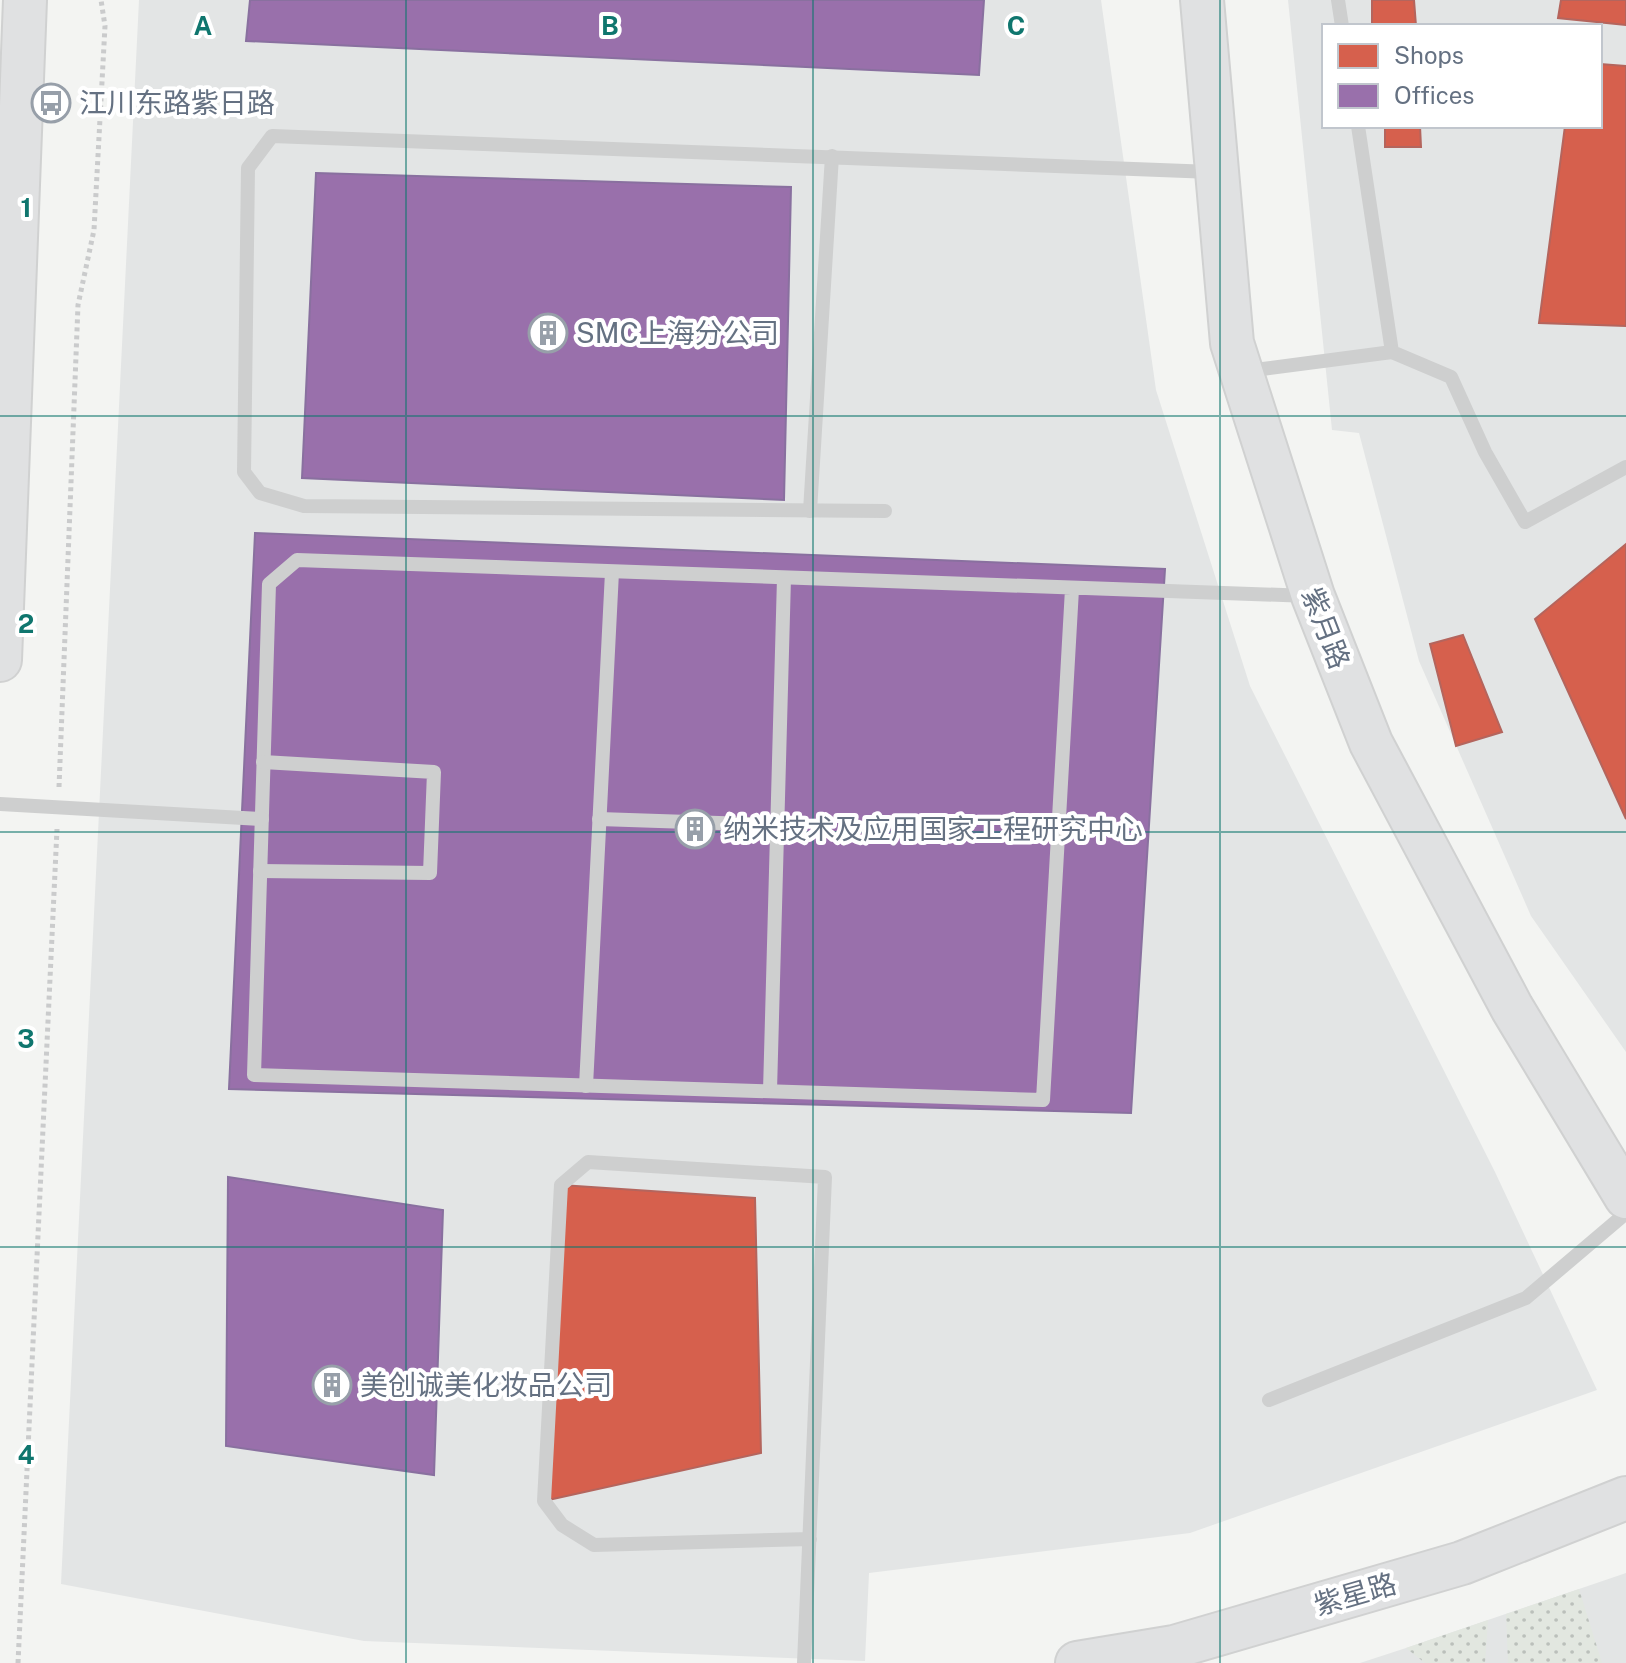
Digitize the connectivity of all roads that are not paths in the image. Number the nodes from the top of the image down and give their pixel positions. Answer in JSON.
{"nodes":[{"id":1,"x":25,"y":0,"type":"edge"},
{"id":2,"x":1202,"y":0,"type":"edge"},
{"id":3,"x":1338,"y":0,"type":"edge"},
{"id":4,"x":1342,"y":24,"type":"edge"},
{"id":5,"x":1358,"y":128,"type":"edge"},
{"id":6,"x":832,"y":156,"type":"junction"},
{"id":7,"x":1217,"y":173,"type":"junction"},
{"id":8,"x":1392,"y":352,"type":"junction"},
{"id":9,"x":1242,"y":372,"type":"junction"},
{"id":10,"x":1626,"y":467,"type":"edge"},
{"id":11,"x":810,"y":511,"type":"junction"},
{"id":12,"x":885,"y":511,"type":"dead end"},
{"id":13,"x":612,"y":572,"type":"junction"},
{"id":14,"x":784,"y":578,"type":"junction"},
{"id":15,"x":1072,"y":589,"type":"junction"},
{"id":16,"x":1313,"y":596,"type":"junction"},
{"id":17,"x":0,"y":660,"type":"edge"},
{"id":18,"x":263,"y":762,"type":"junction"},
{"id":19,"x":0,"y":804,"type":"edge"},
{"id":20,"x":262,"y":819,"type":"junction"},
{"id":21,"x":599,"y":819,"type":"junction"},
{"id":22,"x":778,"y":825,"type":"junction"},
{"id":23,"x":260,"y":871,"type":"junction"},
{"id":24,"x":586,"y":1086,"type":"junction"},
{"id":25,"x":770,"y":1091,"type":"junction"},
{"id":26,"x":1626,"y":1197,"type":"edge"},
{"id":27,"x":1626,"y":1213,"type":"edge"},
{"id":28,"x":1269,"y":1400,"type":"dead end"},
{"id":29,"x":1626,"y":1498,"type":"edge"},
{"id":30,"x":810,"y":1539,"type":"junction"},
{"id":31,"x":804,"y":1663,"type":"edge"},
{"id":32,"x":1077,"y":1663,"type":"edge"}],
"edges":[{"from":1,"to":17,"type":"street"},
{"from":2,"to":7,"type":"street","name":"紫月路"},
{"from":3,"to":4,"type":"lane"},
{"from":5,"to":8,"type":"lane"},
{"from":6,"to":7,"type":"lane"},
{"from":6,"to":11,"type":"lane"},
{"from":6,"to":11,"type":"lane"},
{"from":7,"to":9,"type":"street","name":"紫月路"},
{"from":8,"to":9,"type":"lane"},
{"from":8,"to":10,"type":"lane"},
{"from":9,"to":16,"type":"street","name":"紫月路"},
{"from":11,"to":12,"type":"lane"},
{"from":13,"to":14,"type":"lane"},
{"from":13,"to":18,"type":"lane"},
{"from":13,"to":21,"type":"lane"},
{"from":14,"to":15,"type":"lane"},
{"from":14,"to":22,"type":"lane"},
{"from":15,"to":16,"type":"lane"},
{"from":15,"to":25,"type":"lane"},
{"from":16,"to":26,"type":"street","name":"紫月路"},
{"from":18,"to":20,"type":"lane"},
{"from":18,"to":23,"type":"lane"},
{"from":19,"to":20,"type":"lane"},
{"from":20,"to":23,"type":"lane"},
{"from":21,"to":22,"type":"lane"},
{"from":21,"to":24,"type":"lane"},
{"from":22,"to":25,"type":"lane"},
{"from":23,"to":24,"type":"lane"},
{"from":24,"to":25,"type":"lane"},
{"from":27,"to":28,"type":"lane"},
{"from":29,"to":32,"type":"street","name":"紫星路"},
{"from":30,"to":30,"type":"lane"},
{"from":30,"to":31,"type":"lane"}]}
